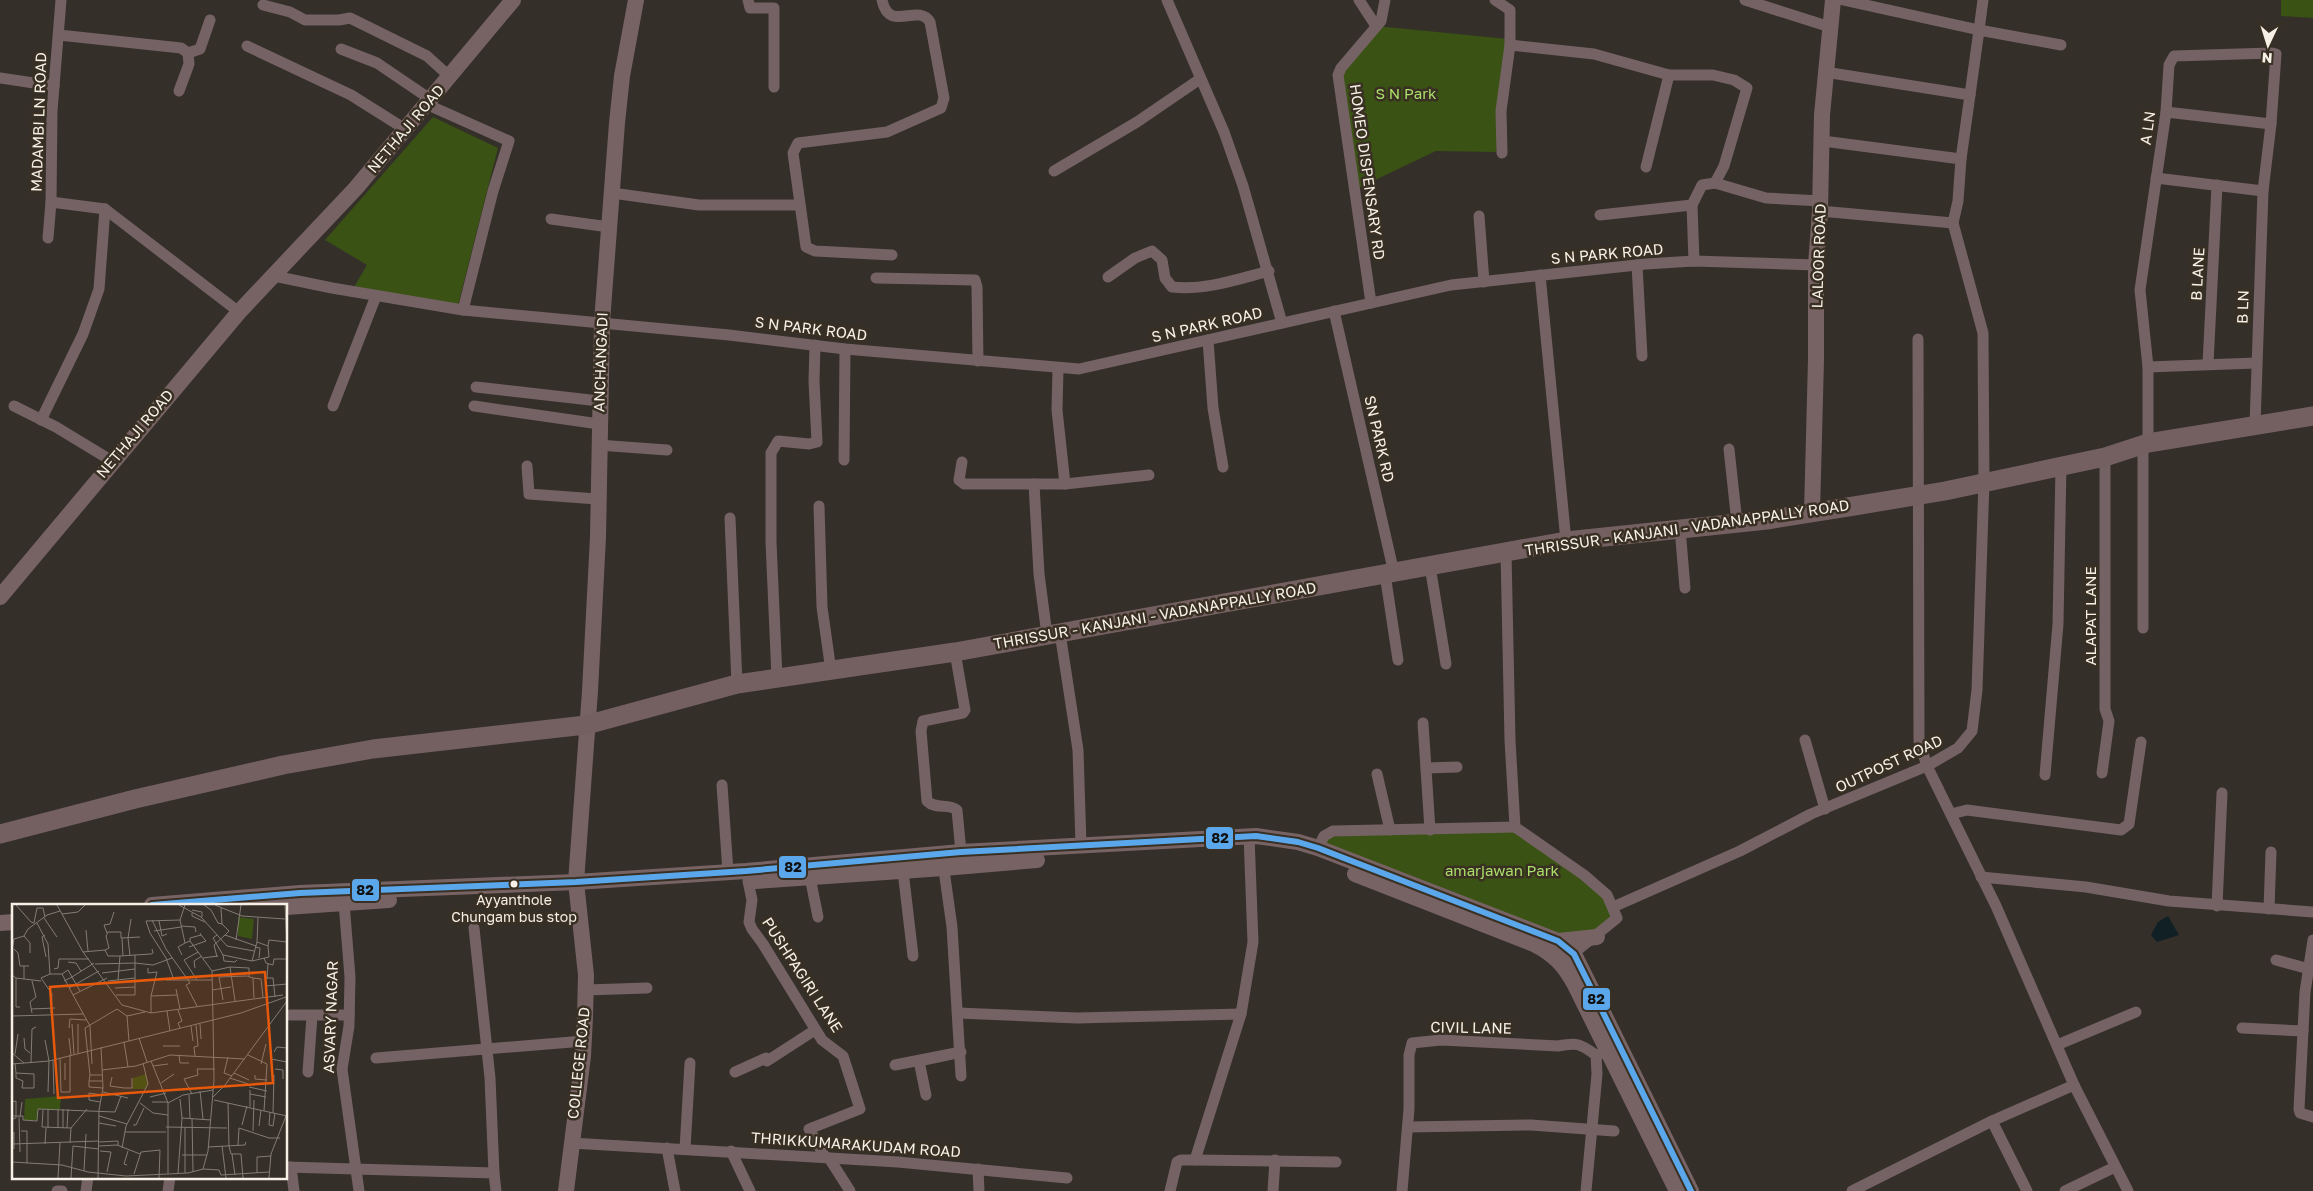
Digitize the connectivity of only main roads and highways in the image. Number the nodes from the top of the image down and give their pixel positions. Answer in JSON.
{"nodes":[{"id":1,"x":513,"y":0,"type":"edge"},
{"id":2,"x":636,"y":0,"type":"edge"},
{"id":3,"x":1833,"y":0,"type":"edge"},
{"id":4,"x":2313,"y":416,"type":"edge"},
{"id":5,"x":1812,"y":513,"type":"junction"},
{"id":6,"x":0,"y":597,"type":"edge"},
{"id":7,"x":586,"y":725,"type":"junction"},
{"id":8,"x":0,"y":834,"type":"edge"},
{"id":9,"x":1291,"y":846,"type":"junction"},
{"id":10,"x":1120,"y":848,"type":"junction"},
{"id":11,"x":943,"y":861,"type":"junction"},
{"id":12,"x":805,"y":874,"type":"junction"},
{"id":13,"x":576,"y":886,"type":"junction"},
{"id":14,"x":164,"y":904,"type":"edge"},
{"id":15,"x":288,"y":907,"type":"edge"},
{"id":16,"x":1597,"y":937,"type":"road end"},
{"id":17,"x":1553,"y":946,"type":"junction"},
{"id":18,"x":1607,"y":1048,"type":"junction"},
{"id":19,"x":566,"y":1191,"type":"edge"},
{"id":20,"x":1677,"y":1191,"type":"edge"},
{"id":21,"x":1690,"y":1191,"type":"edge"}],
"edges":[{"from":1,"to":6,"type":"main road","name":"NETHAJI ROAD"},
{"from":2,"to":7,"type":"main road","name":"ANCHANGADI"},
{"from":3,"to":5,"type":"main road","name":"LALOOR ROAD"},
{"from":4,"to":5,"type":"main road","name":"THRISSUR - KANJANI - VADANAPPALLY ROAD"},
{"from":5,"to":7,"type":"main road","name":"THRISSUR - KANJANI - VADANAPPALLY ROAD"},
{"from":7,"to":8,"type":"main road","name":"THRISSUR - KANJANI - VADANAPPALLY ROAD"},
{"from":7,"to":13,"type":"main road","name":"COLLEGE ROAD"},
{"from":9,"to":10,"type":"main road"},
{"from":9,"to":17,"type":"main road"},
{"from":9,"to":17,"type":"main road"},
{"from":10,"to":11,"type":"main road"},
{"from":10,"to":11,"type":"main road"},
{"from":11,"to":12,"type":"main road"},
{"from":11,"to":12,"type":"main road"},
{"from":12,"to":13,"type":"main road"},
{"from":12,"to":13,"type":"main road"},
{"from":13,"to":14,"type":"main road"},
{"from":13,"to":15,"type":"main road"},
{"from":13,"to":19,"type":"main road","name":"COLLEGE ROAD"},
{"from":16,"to":17,"type":"main road"},
{"from":17,"to":18,"type":"main road"},
{"from":18,"to":20,"type":"main road"},
{"from":18,"to":21,"type":"main road"}]}
